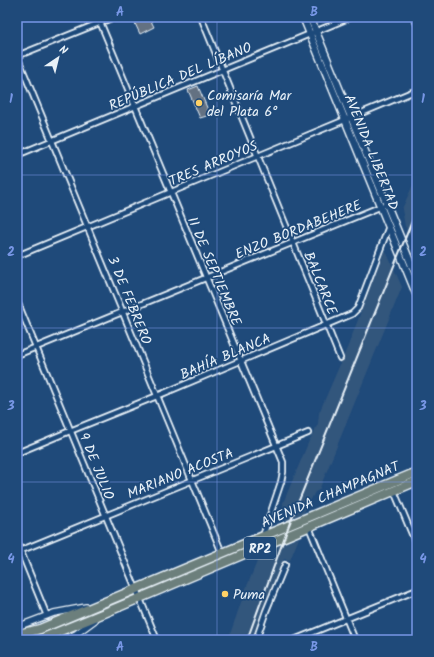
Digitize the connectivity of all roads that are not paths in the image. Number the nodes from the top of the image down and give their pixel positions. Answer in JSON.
{"nodes":[{"id":1,"x":98,"y":17,"type":"edge"},
{"id":2,"x":114,"y":17,"type":"edge"},
{"id":3,"x":200,"y":17,"type":"edge"},
{"id":4,"x":303,"y":17,"type":"edge"},
{"id":5,"x":310,"y":17,"type":"edge"},
{"id":6,"x":351,"y":17,"type":"edge"},
{"id":7,"x":414,"y":17,"type":"edge"},
{"id":8,"x":100,"y":22,"type":"junction"},
{"id":9,"x":417,"y":24,"type":"edge"},
{"id":10,"x":313,"y":32,"type":"junction"},
{"id":11,"x":17,"y":56,"type":"edge"},
{"id":12,"x":222,"y":70,"type":"junction"},
{"id":13,"x":417,"y":90,"type":"edge"},
{"id":14,"x":135,"y":106,"type":"junction"},
{"id":15,"x":349,"y":119,"type":"junction"},
{"id":16,"x":52,"y":141,"type":"junction"},
{"id":17,"x":17,"y":155,"type":"edge"},
{"id":18,"x":258,"y":156,"type":"junction"},
{"id":19,"x":171,"y":192,"type":"junction"},
{"id":20,"x":384,"y":206,"type":"junction"},
{"id":21,"x":389,"y":226,"type":"junction"},
{"id":22,"x":87,"y":227,"type":"junction"},
{"id":23,"x":293,"y":243,"type":"junction"},
{"id":24,"x":17,"y":256,"type":"edge"},
{"id":25,"x":207,"y":278,"type":"junction"},
{"id":26,"x":417,"y":278,"type":"edge"},
{"id":27,"x":416,"y":289,"type":"edge"},
{"id":28,"x":417,"y":296,"type":"edge"},
{"id":29,"x":17,"y":301,"type":"edge"},
{"id":30,"x":123,"y":312,"type":"junction"},
{"id":31,"x":327,"y":326,"type":"junction"},
{"id":32,"x":36,"y":348,"type":"junction"},
{"id":33,"x":17,"y":355,"type":"edge"},
{"id":34,"x":340,"y":358,"type":"dead end"},
{"id":35,"x":241,"y":360,"type":"junction"},
{"id":36,"x":157,"y":396,"type":"junction"},
{"id":37,"x":70,"y":430,"type":"junction"},
{"id":38,"x":308,"y":433,"type":"dead end"},
{"id":39,"x":276,"y":445,"type":"junction"},
{"id":40,"x":17,"y":453,"type":"edge"},
{"id":41,"x":417,"y":472,"type":"edge"},
{"id":42,"x":192,"y":480,"type":"junction"},
{"id":43,"x":417,"y":481,"type":"edge"},
{"id":44,"x":394,"y":491,"type":"junction"},
{"id":45,"x":106,"y":516,"type":"junction"},
{"id":46,"x":309,"y":527,"type":"junction"},
{"id":47,"x":263,"y":536,"type":"junction"},
{"id":48,"x":17,"y":542,"type":"edge"},
{"id":49,"x":417,"y":546,"type":"edge"},
{"id":50,"x":19,"y":551,"type":"edge"},
{"id":51,"x":222,"y":553,"type":"junction"},
{"id":52,"x":285,"y":564,"type":"dead end"},
{"id":53,"x":136,"y":589,"type":"junction"},
{"id":54,"x":417,"y":590,"type":"edge"},
{"id":55,"x":140,"y":598,"type":"junction"},
{"id":56,"x":98,"y":605,"type":"junction"},
{"id":57,"x":102,"y":614,"type":"junction"},
{"id":58,"x":47,"y":616,"type":"junction"},
{"id":59,"x":346,"y":619,"type":"junction"},
{"id":60,"x":19,"y":632,"type":"edge"},
{"id":61,"x":38,"y":640,"type":"edge"},
{"id":62,"x":64,"y":640,"type":"edge"},
{"id":63,"x":157,"y":640,"type":"edge"},
{"id":64,"x":256,"y":640,"type":"edge"},
{"id":65,"x":294,"y":640,"type":"edge"},
{"id":66,"x":355,"y":640,"type":"edge"}],
"edges":[{"from":1,"to":8,"type":"street","name":"11 DE SEPTIEMBRE"},
{"from":2,"to":8,"type":"street"},
{"from":3,"to":12,"type":"street","name":"BALCARCE"},
{"from":4,"to":10,"type":"main road","name":"AVENIDA LIBERTAD"},
{"from":5,"to":10,"type":"main road","name":"AVENIDA LIBERTAD"},
{"from":6,"to":10,"type":"street","name":"REPÚBLICA DEL LÍBANO"},
{"from":7,"to":9,"type":"street"},
{"from":8,"to":11,"type":"street"},
{"from":8,"to":14,"type":"street","name":"11 DE SEPTIEMBRE"},
{"from":10,"to":12,"type":"street","name":"REPÚBLICA DEL LÍBANO"},
{"from":10,"to":15,"type":"main road","name":"AVENIDA LIBERTAD"},
{"from":11,"to":16,"type":"street","name":"3 DE FEBRERO"},
{"from":12,"to":14,"type":"street","name":"REPÚBLICA DEL LÍBANO"},
{"from":12,"to":18,"type":"street","name":"BALCARCE"},
{"from":13,"to":15,"type":"street","name":"TRES ARROYOS"},
{"from":14,"to":16,"type":"street","name":"REPÚBLICA DEL LÍBANO"},
{"from":14,"to":19,"type":"street","name":"11 DE SEPTIEMBRE"},
{"from":15,"to":18,"type":"street","name":"TRES ARROYOS"},
{"from":15,"to":20,"type":"main road","name":"AVENIDA LIBERTAD"},
{"from":16,"to":17,"type":"street","name":"REPÚBLICA DEL LÍBANO"},
{"from":16,"to":22,"type":"street","name":"3 DE FEBRERO"},
{"from":18,"to":19,"type":"street","name":"TRES ARROYOS"},
{"from":18,"to":23,"type":"street","name":"BALCARCE"},
{"from":19,"to":22,"type":"street","name":"TRES ARROYOS"},
{"from":19,"to":25,"type":"street","name":"11 DE SEPTIEMBRE"},
{"from":20,"to":21,"type":"main road","name":"AVENIDA LIBERTAD"},
{"from":20,"to":23,"type":"street","name":"ENZO BORDABEHERE"},
{"from":20,"to":26,"type":"main road","name":"AVENIDA LIBERTAD"},
{"from":21,"to":27,"type":"main road","name":"AVENIDA LIBERTAD"},
{"from":21,"to":31,"type":"street","name":"BAHÍA BLANCA"},
{"from":22,"to":24,"type":"street","name":"TRES ARROYOS"},
{"from":22,"to":30,"type":"street","name":"3 DE FEBRERO"},
{"from":23,"to":25,"type":"street","name":"ENZO BORDABEHERE"},
{"from":23,"to":31,"type":"street","name":"BALCARCE"},
{"from":25,"to":30,"type":"street","name":"ENZO BORDABEHERE"},
{"from":25,"to":35,"type":"street","name":"11 DE SEPTIEMBRE"},
{"from":27,"to":28,"type":"main road","name":"AVENIDA LIBERTAD"},
{"from":29,"to":32,"type":"street","name":"9 DE JULIO"},
{"from":30,"to":32,"type":"street","name":"ENZO BORDABEHERE"},
{"from":30,"to":36,"type":"street","name":"3 DE FEBRERO"},
{"from":31,"to":34,"type":"street","name":"BALCARCE"},
{"from":31,"to":35,"type":"street","name":"BAHÍA BLANCA"},
{"from":32,"to":33,"type":"street","name":"ENZO BORDABEHERE"},
{"from":32,"to":37,"type":"street","name":"9 DE JULIO"},
{"from":35,"to":36,"type":"street","name":"BAHÍA BLANCA"},
{"from":35,"to":39,"type":"street","name":"11 DE SEPTIEMBRE"},
{"from":36,"to":37,"type":"street","name":"BAHÍA BLANCA"},
{"from":36,"to":42,"type":"street","name":"3 DE FEBRERO"},
{"from":37,"to":40,"type":"street","name":"BAHÍA BLANCA"},
{"from":37,"to":45,"type":"street","name":"9 DE JULIO"},
{"from":38,"to":39,"type":"street","name":"MARIANO ACOSTA"},
{"from":39,"to":42,"type":"street","name":"MARIANO ACOSTA"},
{"from":39,"to":47,"type":"street","name":"11 DE SEPTIEMBRE"},
{"from":41,"to":47,"type":"highway","name":"AVENIDA CHAMPAGNAT","number":"RP2"},
{"from":42,"to":45,"type":"street","name":"MARIANO ACOSTA"},
{"from":42,"to":51,"type":"street","name":"3 DE FEBRERO"},
{"from":43,"to":44,"type":"highway","name":"AVENIDA CHAMPAGNAT","number":"RP2"},
{"from":44,"to":46,"type":"highway","name":"AVENIDA CHAMPAGNAT","number":"RP2"},
{"from":44,"to":49,"type":"street"},
{"from":45,"to":50,"type":"street","name":"MARIANO ACOSTA"},
{"from":45,"to":53,"type":"street","name":"9 DE JULIO"},
{"from":46,"to":55,"type":"highway","name":"AVENIDA CHAMPAGNAT","number":"RP2"},
{"from":46,"to":59,"type":"street"},
{"from":47,"to":51,"type":"highway","name":"AVENIDA CHAMPAGNAT","number":"RP2"},
{"from":48,"to":50,"type":"street"},
{"from":50,"to":58,"type":"street"},
{"from":51,"to":53,"type":"highway","name":"AVENIDA CHAMPAGNAT","number":"RP2"},
{"from":52,"to":64,"type":"street"},
{"from":53,"to":55,"type":"street","name":"9 DE JULIO"},
{"from":53,"to":56,"type":"highway","name":"AVENIDA CHAMPAGNAT","number":"RP2"},
{"from":54,"to":59,"type":"street"},
{"from":55,"to":57,"type":"highway","name":"AVENIDA CHAMPAGNAT","number":"RP2"},
{"from":55,"to":63,"type":"street","name":"9 DE JULIO"},
{"from":56,"to":58,"type":"street","name":"AVENIDA CHAMPAGNAT"},
{"from":56,"to":60,"type":"highway","name":"AVENIDA CHAMPAGNAT","number":"RP2"},
{"from":57,"to":61,"type":"highway","name":"AVENIDA CHAMPAGNAT","number":"RP2"},
{"from":57,"to":62,"type":"street","name":"AVENIDA CHAMPAGNAT"},
{"from":58,"to":60,"type":"street","name":"AVENIDA CHAMPAGNAT"},
{"from":59,"to":65,"type":"street"},
{"from":59,"to":66,"type":"street"}]}
